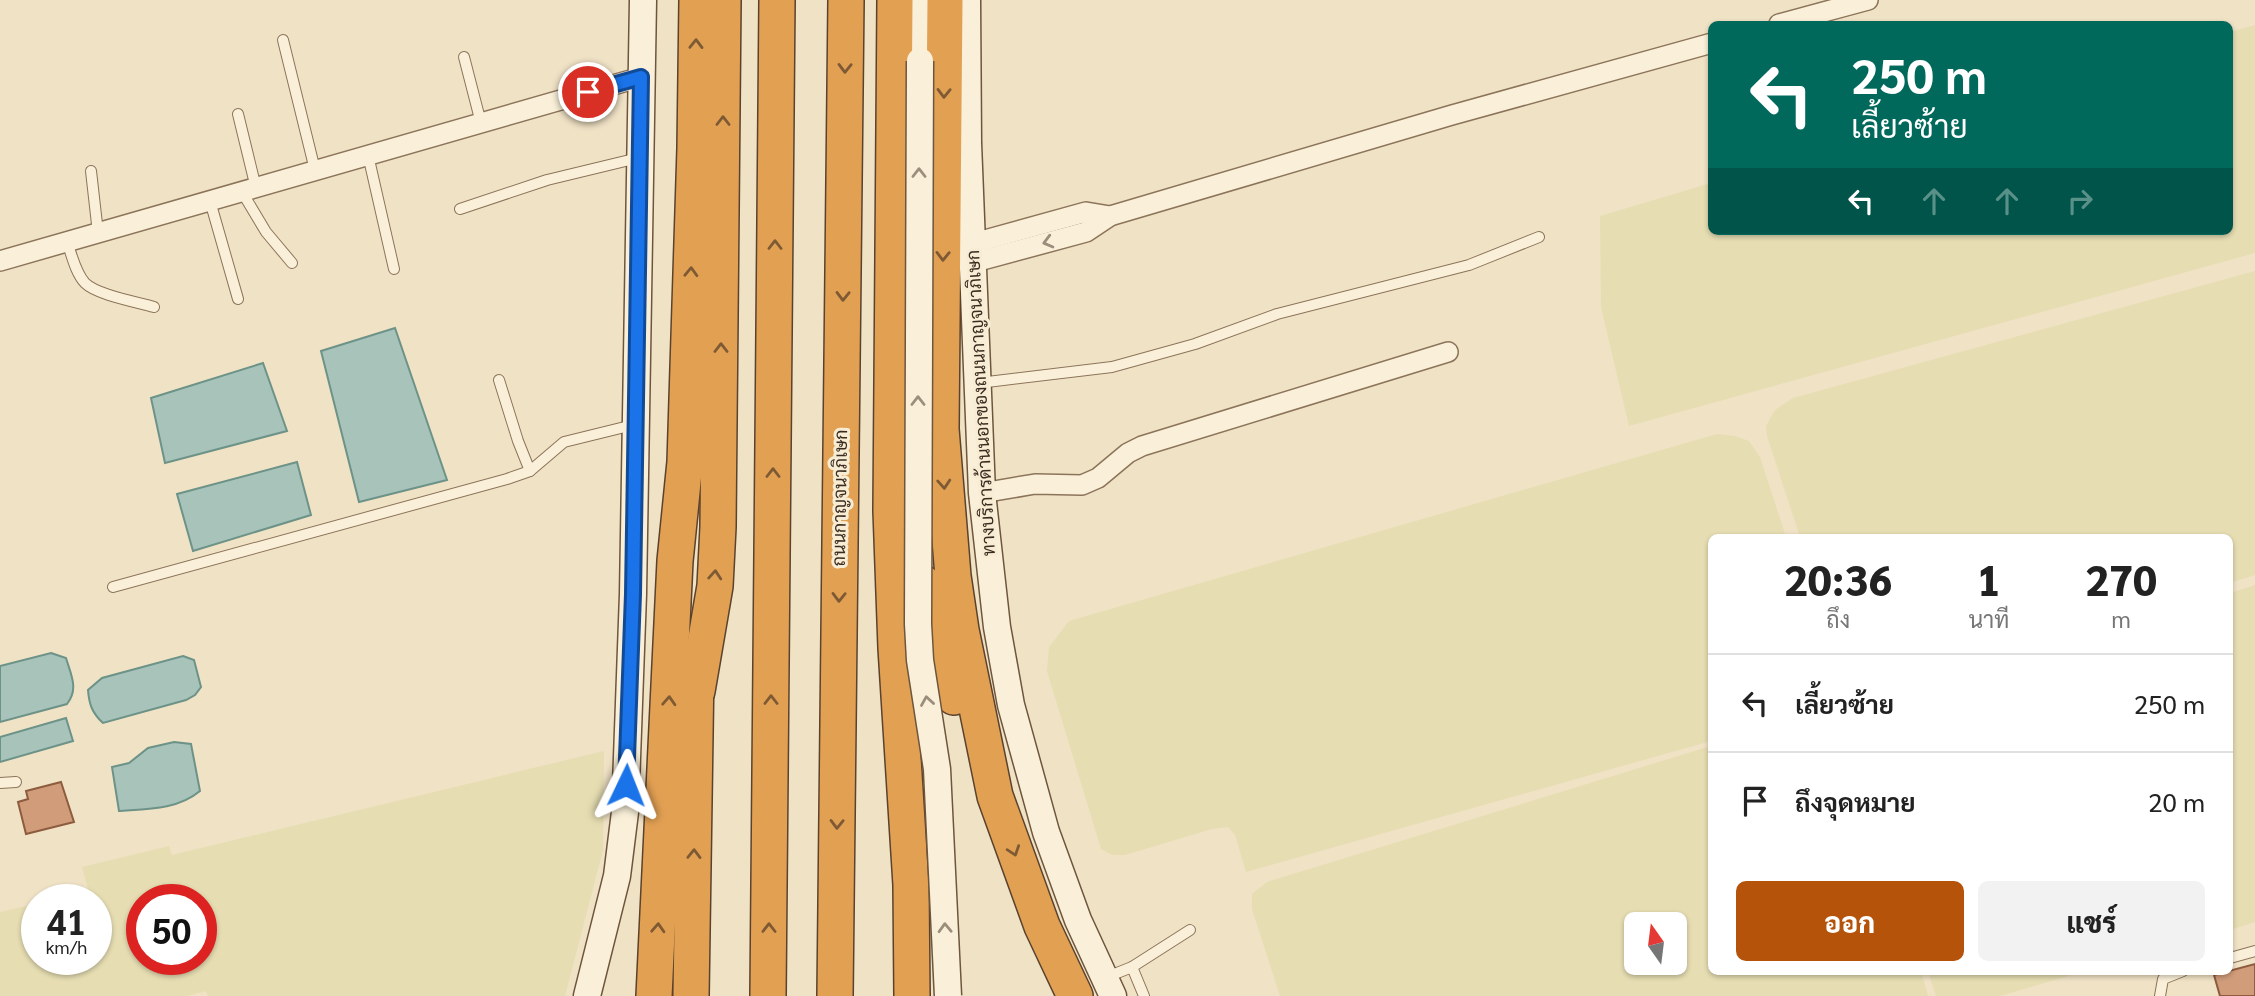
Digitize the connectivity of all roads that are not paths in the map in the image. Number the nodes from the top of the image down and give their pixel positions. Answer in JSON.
{"nodes":[{"id":1,"x":643,"y":0,"type":"edge"},
{"id":2,"x":697,"y":0,"type":"edge"},
{"id":3,"x":723,"y":0,"type":"edge"},
{"id":4,"x":777,"y":0,"type":"edge"},
{"id":5,"x":846,"y":0,"type":"edge"},
{"id":6,"x":895,"y":0,"type":"edge"},
{"id":7,"x":920,"y":0,"type":"edge"},
{"id":8,"x":945,"y":0,"type":"edge"},
{"id":9,"x":967,"y":0,"type":"edge"},
{"id":10,"x":1868,"y":0,"type":"edge"},
{"id":11,"x":1790,"y":21,"type":"edge"},
{"id":12,"x":283,"y":40,"type":"dead end"},
{"id":13,"x":1708,"y":44,"type":"edge"},
{"id":14,"x":464,"y":57,"type":"dead end"},
{"id":15,"x":641,"y":77,"type":"junction"},
{"id":16,"x":239,"y":114,"type":"dead end"},
{"id":17,"x":481,"y":123,"type":"junction"},
{"id":18,"x":368,"y":155,"type":"junction"},
{"id":19,"x":639,"y":158,"type":"junction"},
{"id":20,"x":315,"y":170,"type":"junction"},
{"id":21,"x":90,"y":171,"type":"dead end"},
{"id":22,"x":249,"y":190,"type":"junction"},
{"id":23,"x":209,"y":201,"type":"junction"},
{"id":24,"x":460,"y":209,"type":"dead end"},
{"id":25,"x":98,"y":233,"type":"junction"},
{"id":26,"x":1539,"y":237,"type":"dead end"},
{"id":27,"x":67,"y":242,"type":"junction"},
{"id":28,"x":974,"y":253,"type":"junction"},
{"id":29,"x":0,"y":261,"type":"edge"},
{"id":30,"x":292,"y":263,"type":"dead end"},
{"id":31,"x":394,"y":269,"type":"dead end"},
{"id":32,"x":238,"y":299,"type":"dead end"},
{"id":33,"x":155,"y":307,"type":"dead end"},
{"id":34,"x":1448,"y":352,"type":"dead end"},
{"id":35,"x":499,"y":380,"type":"dead end"},
{"id":36,"x":892,"y":382,"type":"junction"},
{"id":37,"x":978,"y":383,"type":"junction"},
{"id":38,"x":636,"y":424,"type":"junction"},
{"id":39,"x":685,"y":462,"type":"junction"},
{"id":40,"x":530,"y":471,"type":"junction"},
{"id":41,"x":982,"y":493,"type":"junction"},
{"id":42,"x":113,"y":587,"type":"dead end"},
{"id":43,"x":697,"y":691,"type":"junction"},
{"id":44,"x":16,"y":782,"type":"dead end"},
{"id":45,"x":0,"y":783,"type":"edge"},
{"id":46,"x":995,"y":796,"type":"junction"},
{"id":47,"x":1190,"y":930,"type":"dead end"},
{"id":48,"x":2255,"y":951,"type":"edge"},
{"id":49,"x":2233,"y":957,"type":"edge"},
{"id":50,"x":1132,"y":967,"type":"junction"},
{"id":51,"x":2173,"y":975,"type":"edge"},
{"id":52,"x":1099,"y":991,"type":"edge"},
{"id":53,"x":587,"y":996,"type":"edge"},
{"id":54,"x":654,"y":996,"type":"edge"},
{"id":55,"x":691,"y":996,"type":"edge"},
{"id":56,"x":768,"y":996,"type":"edge"},
{"id":57,"x":835,"y":996,"type":"edge"},
{"id":58,"x":912,"y":996,"type":"edge"},
{"id":59,"x":948,"y":996,"type":"edge"},
{"id":60,"x":1143,"y":996,"type":"edge"},
{"id":61,"x":2160,"y":996,"type":"edge"}],
"edges":[{"from":1,"to":15,"type":"main road"},
{"from":39,"to":2,"type":"highway","one_way":true},
{"from":43,"to":3,"type":"highway","one_way":true},
{"from":56,"to":4,"type":"highway","one_way":true},
{"from":5,"to":57,"type":"highway","name":"ถนนกาญจนาภิเษก","one_way":true},
{"from":6,"to":36,"type":"highway"},
{"from":59,"to":7,"type":"main road","one_way":true,"bridge":true},
{"from":8,"to":46,"type":"highway","one_way":true},
{"from":9,"to":28,"type":"main road","name":"ทางบริการด้านนอกของถนนกาญจนาภิเษก"},
{"from":10,"to":11,"type":"street"},
{"from":12,"to":20,"type":"lane"},
{"from":13,"to":28,"type":"street"},
{"from":14,"to":17,"type":"lane"},
{"from":15,"to":17,"type":"street"},
{"from":15,"to":19,"type":"main road"},
{"from":16,"to":22,"type":"lane"},
{"from":17,"to":18,"type":"street"},
{"from":18,"to":20,"type":"street"},
{"from":18,"to":31,"type":"lane"},
{"from":19,"to":24,"type":"lane"},
{"from":19,"to":38,"type":"main road"},
{"from":20,"to":22,"type":"street"},
{"from":21,"to":25,"type":"lane"},
{"from":22,"to":23,"type":"street"},
{"from":22,"to":30,"type":"lane"},
{"from":23,"to":25,"type":"street"},
{"from":23,"to":32,"type":"lane"},
{"from":25,"to":27,"type":"street"},
{"from":26,"to":37,"type":"lane"},
{"from":27,"to":29,"type":"street"},
{"from":27,"to":33,"type":"lane"},
{"from":28,"to":37,"type":"main road","name":"ทางบริการด้านนอกของถนนกาญจนาภิเษก"},
{"from":34,"to":41,"type":"street"},
{"from":35,"to":40,"type":"lane"},
{"from":36,"to":46,"type":"highway"},
{"from":36,"to":58,"type":"highway"},
{"from":37,"to":41,"type":"main road","name":"ทางบริการด้านนอกของถนนกาญจนาภิเษก"},
{"from":38,"to":40,"type":"lane"},
{"from":38,"to":53,"type":"main road"},
{"from":39,"to":43,"type":"highway"},
{"from":54,"to":39,"type":"highway","one_way":true},
{"from":40,"to":42,"type":"lane"},
{"from":41,"to":52,"type":"main road","name":"ทางบริการด้านนอกของถนนกาญจนาภิเษก"},
{"from":55,"to":43,"type":"highway","one_way":true},
{"from":44,"to":45,"type":"lane"},
{"from":46,"to":52,"type":"highway","one_way":true},
{"from":47,"to":50,"type":"lane"},
{"from":48,"to":49,"type":"lane"},
{"from":50,"to":52,"type":"lane"},
{"from":50,"to":60,"type":"lane"},
{"from":51,"to":61,"type":"lane"}]}
